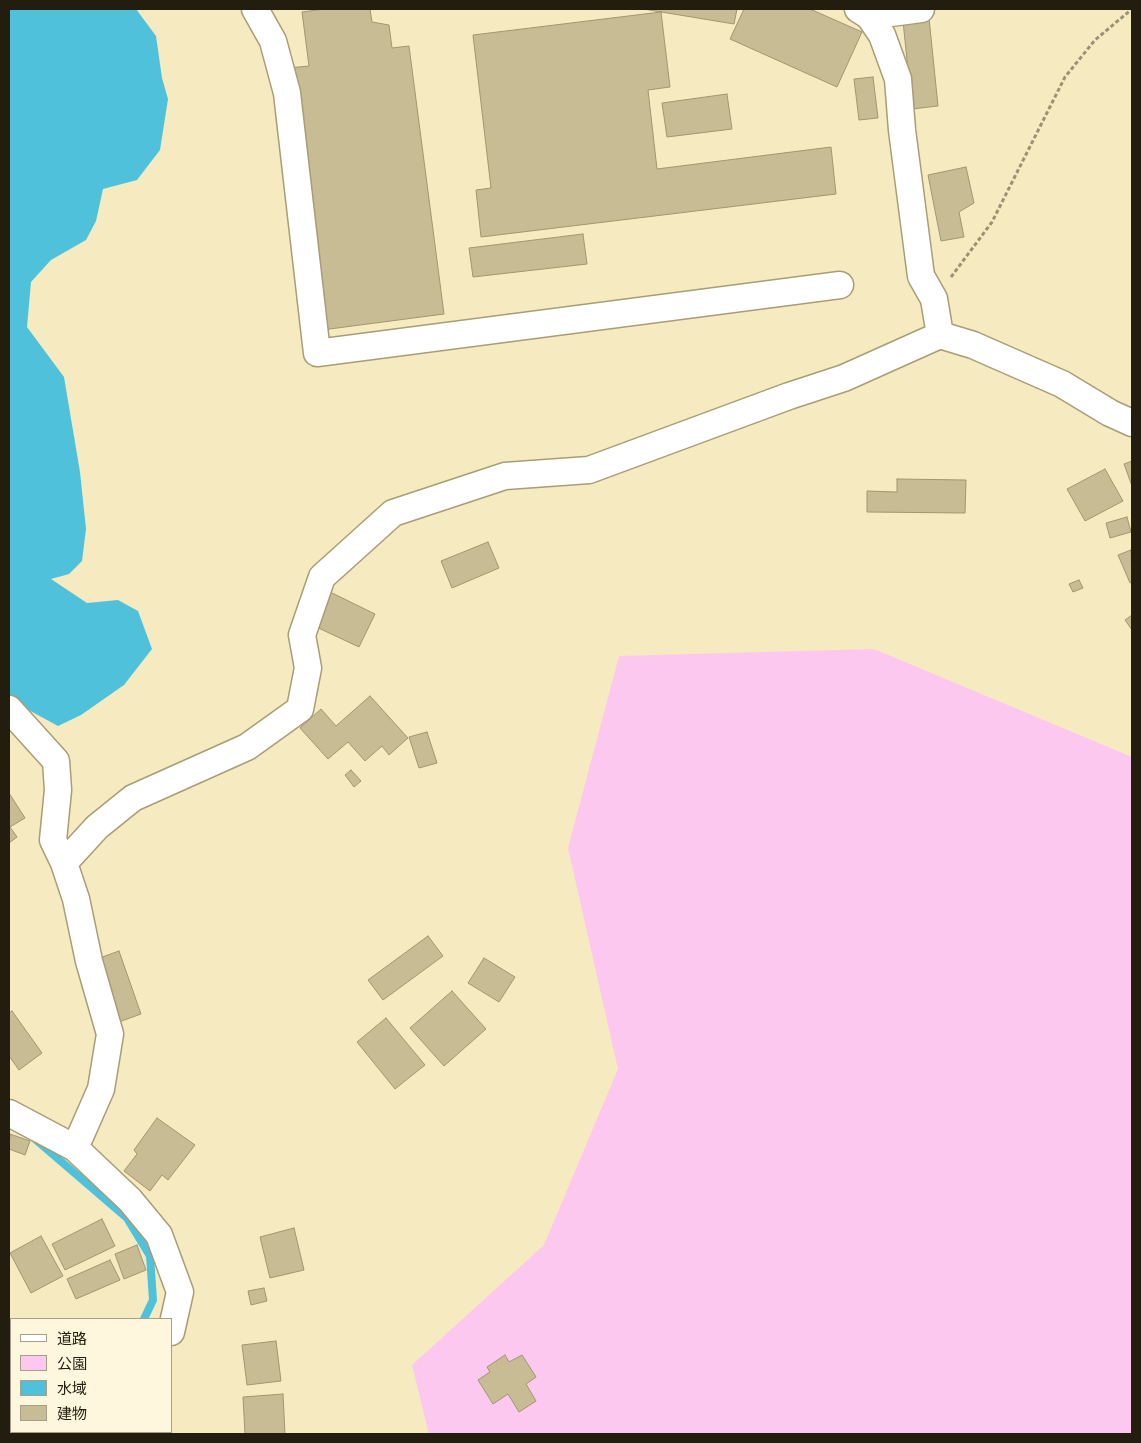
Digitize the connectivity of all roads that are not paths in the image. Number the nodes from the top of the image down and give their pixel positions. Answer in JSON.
{"nodes":[{"id":1,"x":255,"y":9,"type":"edge"},
{"id":2,"x":921,"y":9,"type":"edge"},
{"id":3,"x":864,"y":12,"type":"edge"},
{"id":4,"x":840,"y":285,"type":"dead end"},
{"id":5,"x":940,"y":335,"type":"junction"},
{"id":6,"x":1132,"y":423,"type":"edge"},
{"id":7,"x":9,"y":709,"type":"edge"},
{"id":8,"x":64,"y":863,"type":"junction"},
{"id":9,"x":9,"y":1112,"type":"edge"},
{"id":10,"x":75,"y":1148,"type":"junction"},
{"id":11,"x":172,"y":1328,"type":"edge"}],
"edges":[{"from":1,"to":4,"type":"street"},
{"from":2,"to":3,"type":"street"},
{"from":3,"to":5,"type":"street"},
{"from":5,"to":6,"type":"street"},
{"from":5,"to":8,"type":"street"},
{"from":7,"to":8,"type":"street"},
{"from":8,"to":10,"type":"street"},
{"from":9,"to":10,"type":"street"},
{"from":10,"to":11,"type":"street"}]}
